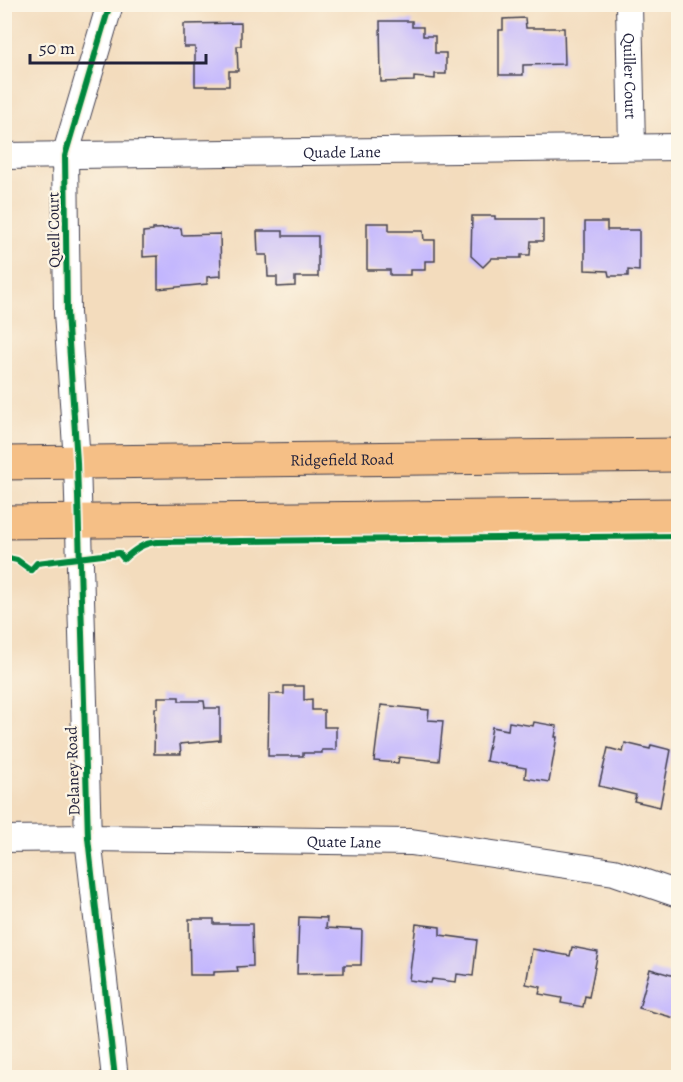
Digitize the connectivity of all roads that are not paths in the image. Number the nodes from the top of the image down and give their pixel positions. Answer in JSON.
{"nodes":[{"id":1,"x":110,"y":4,"type":"edge"},
{"id":2,"x":629,"y":4,"type":"edge"},
{"id":3,"x":632,"y":147,"type":"junction"},
{"id":4,"x":678,"y":147,"type":"edge"},
{"id":5,"x":4,"y":156,"type":"edge"},
{"id":6,"x":65,"y":156,"type":"junction"},
{"id":7,"x":678,"y":455,"type":"edge"},
{"id":8,"x":77,"y":462,"type":"junction"},
{"id":9,"x":4,"y":463,"type":"edge"},
{"id":10,"x":678,"y":515,"type":"edge"},
{"id":11,"x":78,"y":521,"type":"junction"},
{"id":12,"x":4,"y":522,"type":"edge"},
{"id":13,"x":87,"y":838,"type":"junction"},
{"id":14,"x":4,"y":839,"type":"edge"},
{"id":15,"x":678,"y":894,"type":"edge"},
{"id":16,"x":115,"y":1077,"type":"edge"}],
"edges":[{"from":1,"to":6,"type":"street","name":"Quell Court"},
{"from":2,"to":3,"type":"street","name":"Quiller Court"},
{"from":3,"to":4,"type":"street","name":"Quade Lane"},
{"from":3,"to":6,"type":"street","name":"Quade Lane"},
{"from":5,"to":6,"type":"street","name":"Quade Lane"},
{"from":6,"to":8,"type":"street","name":"Quell Court"},
{"from":7,"to":8,"type":"main road","name":"Ridgefield Road"},
{"from":8,"to":9,"type":"main road","name":"Ridgefield Road"},
{"from":8,"to":11,"type":"street","name":"Delaney Road"},
{"from":10,"to":11,"type":"main road"},
{"from":11,"to":12,"type":"main road"},
{"from":11,"to":13,"type":"street","name":"Delaney Road"},
{"from":13,"to":14,"type":"street","name":"Quate Lane"},
{"from":13,"to":15,"type":"street","name":"Quate Lane"},
{"from":13,"to":16,"type":"street","name":"Delaney Road"}]}
